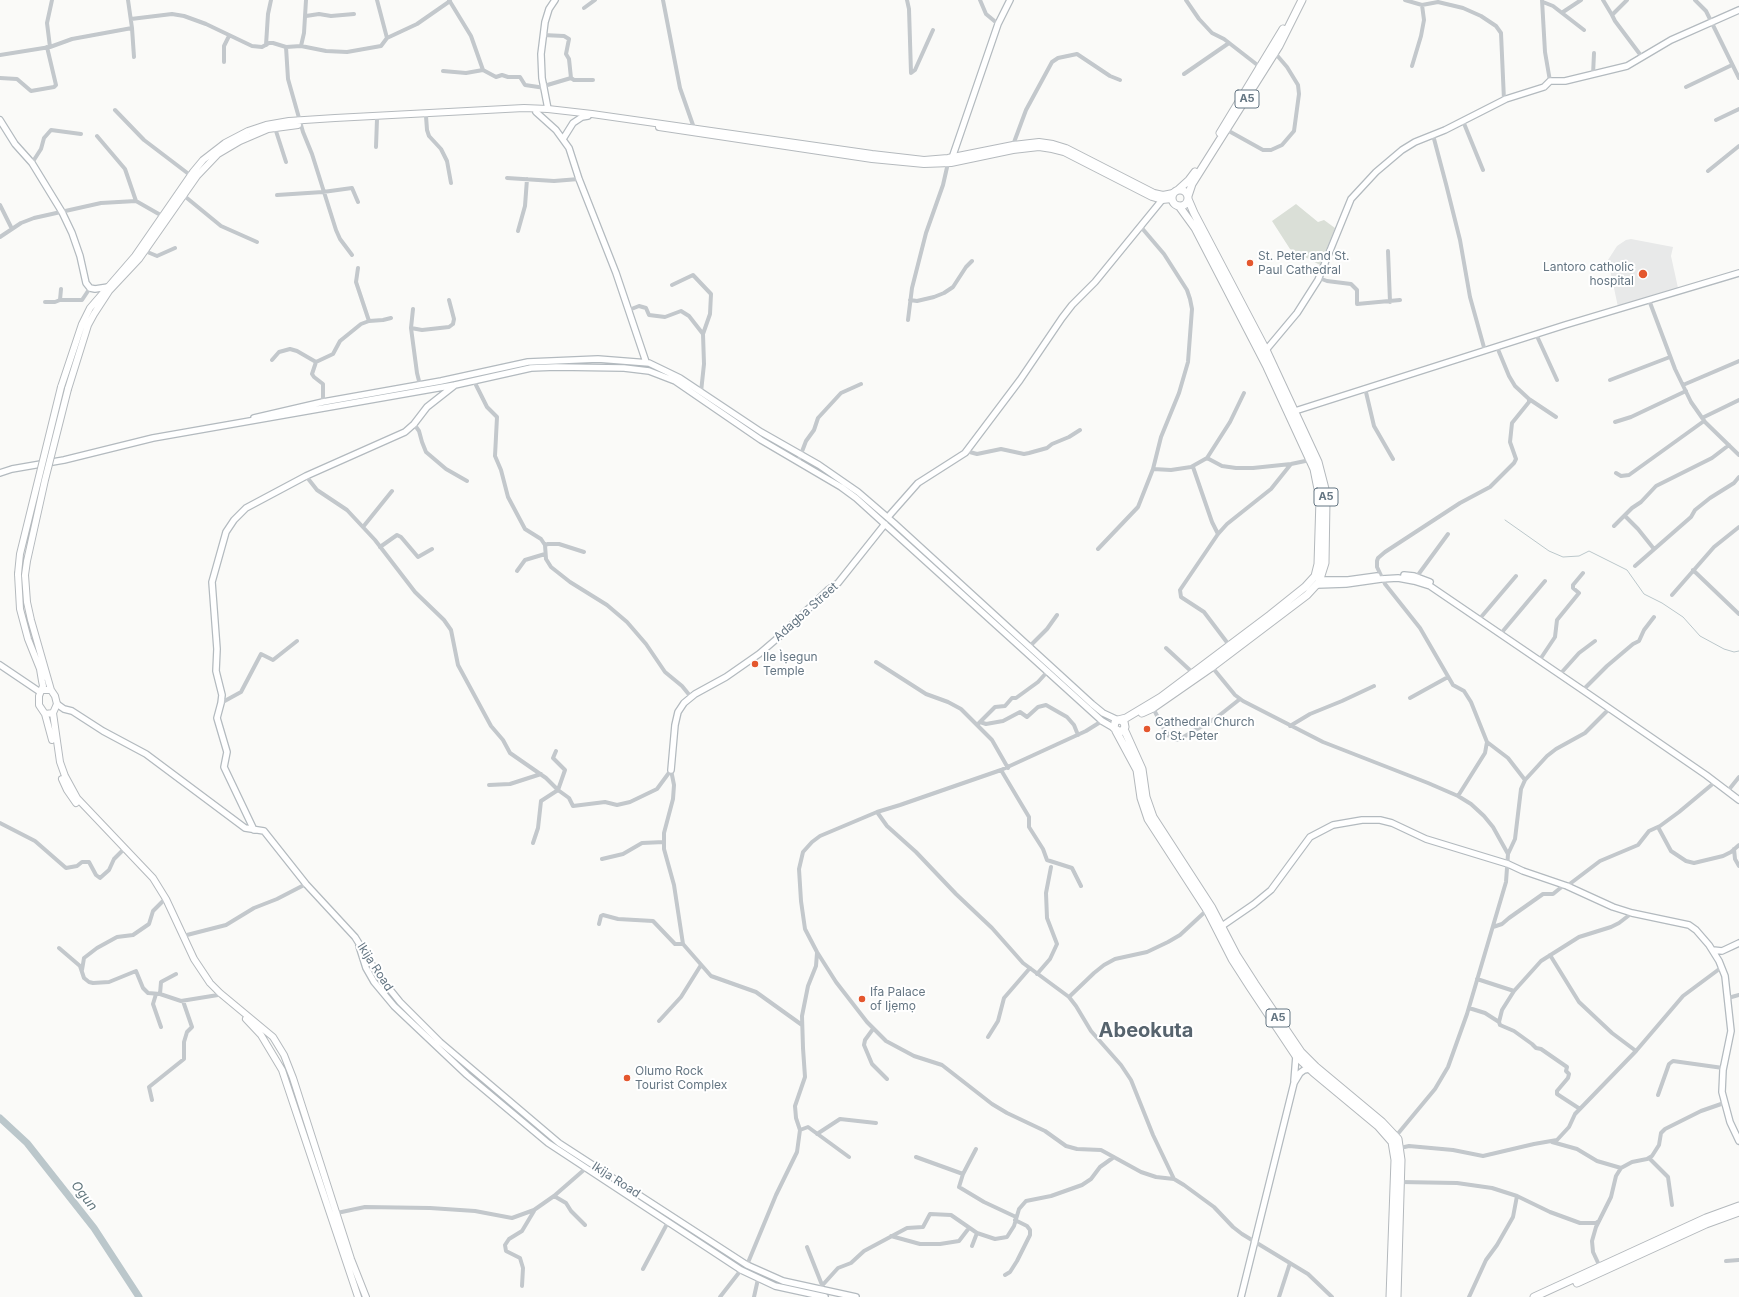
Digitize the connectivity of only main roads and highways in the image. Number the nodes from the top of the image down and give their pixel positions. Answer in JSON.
{"nodes":[{"id":1,"x":1297,"y":0,"type":"edge"},
{"id":2,"x":1302,"y":0,"type":"edge"},
{"id":3,"x":301,"y":122,"type":"junction"},
{"id":4,"x":950,"y":160,"type":"junction"},
{"id":5,"x":181,"y":193,"type":"junction"},
{"id":6,"x":1174,"y":194,"type":"junction"},
{"id":7,"x":1188,"y":198,"type":"junction"},
{"id":8,"x":1179,"y":206,"type":"junction"},
{"id":9,"x":164,"y":217,"type":"junction"},
{"id":10,"x":109,"y":289,"type":"junction"},
{"id":11,"x":64,"y":388,"type":"junction"},
{"id":12,"x":1272,"y":618,"type":"junction"},
{"id":13,"x":51,"y":690,"type":"junction"},
{"id":14,"x":41,"y":691,"type":"junction"},
{"id":15,"x":55,"y":709,"type":"junction"},
{"id":16,"x":45,"y":714,"type":"junction"},
{"id":17,"x":1119,"y":720,"type":"junction"},
{"id":18,"x":1124,"y":728,"type":"junction"},
{"id":19,"x":1115,"y":730,"type":"junction"},
{"id":20,"x":1739,"y":1206,"type":"edge"},
{"id":21,"x":1739,"y":1212,"type":"edge"},
{"id":22,"x":358,"y":1297,"type":"edge"},
{"id":23,"x":366,"y":1297,"type":"edge"},
{"id":24,"x":1390,"y":1297,"type":"edge"},
{"id":25,"x":1397,"y":1297,"type":"edge"},
{"id":26,"x":1534,"y":1297,"type":"edge"},
{"id":27,"x":1546,"y":1297,"type":"edge"}],
"edges":[{"from":1,"to":6,"type":"highway","number":"A5"},
{"from":2,"to":7,"type":"highway","number":"A5"},
{"from":3,"to":4,"type":"main road"},
{"from":3,"to":4,"type":"main road"},
{"from":3,"to":5,"type":"main road"},
{"from":3,"to":5,"type":"main road"},
{"from":4,"to":6,"type":"main road"},
{"from":4,"to":6,"type":"main road"},
{"from":5,"to":9,"type":"main road"},
{"from":6,"to":7,"type":"highway"},
{"from":6,"to":8,"type":"highway"},
{"from":7,"to":8,"type":"highway"},
{"from":7,"to":12,"type":"highway","number":"A5"},
{"from":8,"to":12,"type":"highway","number":"A5"},
{"from":9,"to":10,"type":"main road"},
{"from":9,"to":10,"type":"main road"},
{"from":10,"to":11,"type":"main road"},
{"from":11,"to":13,"type":"main road","bridge":true},
{"from":11,"to":14,"type":"main road","bridge":true},
{"from":12,"to":17,"type":"highway","number":"A5"},
{"from":12,"to":18,"type":"highway","number":"A5"},
{"from":13,"to":14,"type":"main road"},
{"from":13,"to":15,"type":"main road"},
{"from":14,"to":16,"type":"main road"},
{"from":15,"to":16,"type":"main road"},
{"from":15,"to":23,"type":"main road"},
{"from":16,"to":22,"type":"main road"},
{"from":17,"to":18,"type":"highway"},
{"from":17,"to":19,"type":"highway"},
{"from":18,"to":19,"type":"highway"},
{"from":18,"to":25,"type":"highway","number":"A5"},
{"from":19,"to":24,"type":"highway","number":"A5"},
{"from":20,"to":26,"type":"highway"},
{"from":21,"to":27,"type":"highway"}]}
